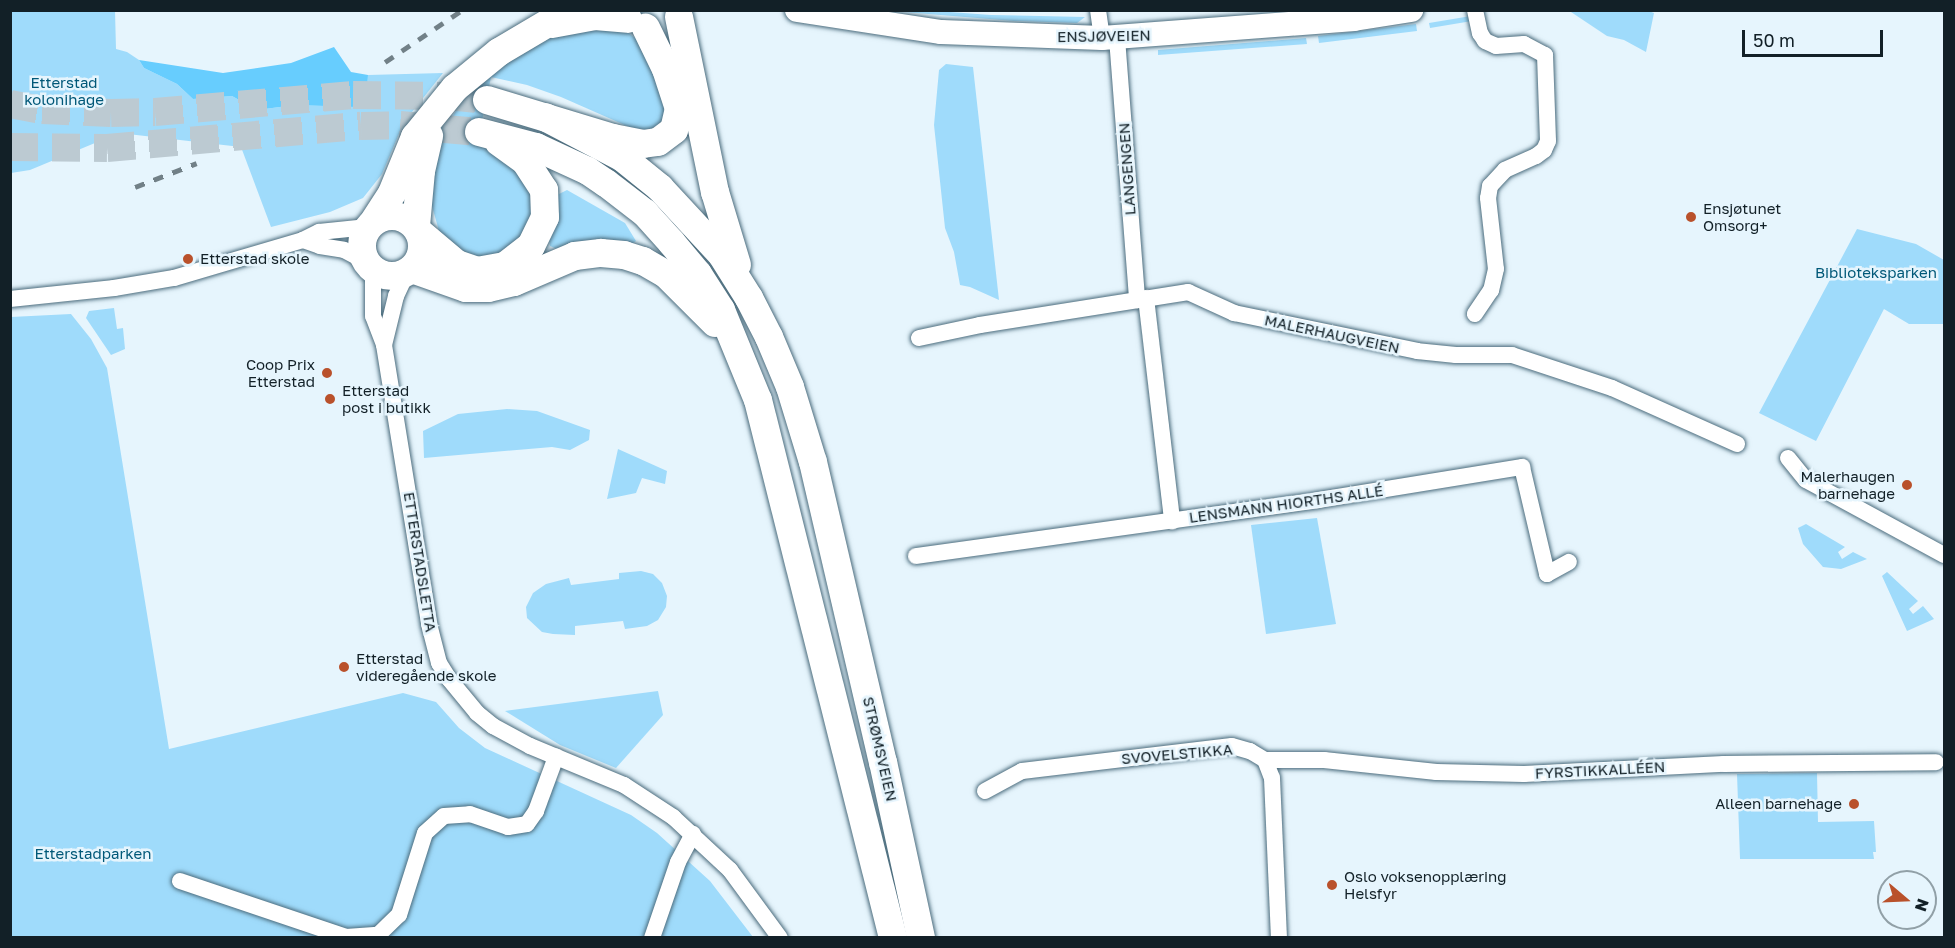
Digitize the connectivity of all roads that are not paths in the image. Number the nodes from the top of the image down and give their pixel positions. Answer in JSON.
{"nodes":[{"id":1,"x":797,"y":10,"type":"edge"},
{"id":2,"x":1098,"y":10,"type":"edge"},
{"id":3,"x":1412,"y":10,"type":"edge"},
{"id":4,"x":1475,"y":10,"type":"edge"},
{"id":5,"x":682,"y":14,"type":"edge"},
{"id":6,"x":559,"y":18,"type":"edge"},
{"id":7,"x":632,"y":19,"type":"edge"},
{"id":8,"x":1110,"y":38,"type":"junction"},
{"id":9,"x":487,"y":100,"type":"tunnel mouth"},
{"id":10,"x":545,"y":117,"type":"junction"},
{"id":11,"x":433,"y":118,"type":"junction"},
{"id":12,"x":371,"y":224,"type":"junction"},
{"id":13,"x":418,"y":229,"type":"junction"},
{"id":14,"x":303,"y":240,"type":"junction"},
{"id":15,"x":370,"y":265,"type":"junction"},
{"id":16,"x":410,"y":271,"type":"junction"},
{"id":17,"x":749,"y":298,"type":"junction"},
{"id":18,"x":10,"y":299,"type":"edge"},
{"id":19,"x":1141,"y":299,"type":"junction"},
{"id":20,"x":1475,"y":314,"type":"dead end"},
{"id":21,"x":919,"y":338,"type":"dead end"},
{"id":22,"x":384,"y":345,"type":"junction"},
{"id":23,"x":737,"y":346,"type":"junction"},
{"id":24,"x":1737,"y":444,"type":"dead end"},
{"id":25,"x":1788,"y":458,"type":"dead end"},
{"id":26,"x":1172,"y":521,"type":"junction"},
{"id":27,"x":1944,"y":555,"type":"edge"},
{"id":28,"x":916,"y":556,"type":"dead end"},
{"id":29,"x":1569,"y":562,"type":"dead end"},
{"id":30,"x":556,"y":757,"type":"junction"},
{"id":31,"x":1265,"y":760,"type":"junction"},
{"id":32,"x":1936,"y":762,"type":"dead end"},
{"id":33,"x":985,"y":791,"type":"dead end"},
{"id":34,"x":693,"y":834,"type":"junction"},
{"id":35,"x":180,"y":881,"type":"dead end"},
{"id":36,"x":914,"y":935,"type":"edge"},
{"id":37,"x":776,"y":936,"type":"edge"},
{"id":38,"x":651,"y":938,"type":"edge"},
{"id":39,"x":1278,"y":938,"type":"edge"}],
"edges":[{"from":1,"to":8,"type":"main road","name":"ENSJØVEIEN"},
{"from":2,"to":8,"type":"street","name":"LANGENGEN"},
{"from":3,"to":8,"type":"main road","name":"ENSJØVEIEN"},
{"from":4,"to":20,"type":"street"},
{"from":5,"to":7,"type":"highway"},
{"from":5,"to":17,"type":"highway"},
{"from":6,"to":7,"type":"highway"},
{"from":6,"to":11,"type":"highway"},
{"from":7,"to":10,"type":"highway"},
{"from":8,"to":19,"type":"street","name":"LANGENGEN"},
{"from":9,"to":10,"type":"highway"},
{"from":10,"to":17,"type":"highway"},
{"from":11,"to":12,"type":"highway"},
{"from":11,"to":13,"type":"highway"},
{"from":12,"to":13,"type":"highway"},
{"from":12,"to":14,"type":"street"},
{"from":12,"to":15,"type":"highway"},
{"from":13,"to":16,"type":"highway"},
{"from":13,"to":23,"type":"highway","name":"STRØMSVEIEN"},
{"from":14,"to":15,"type":"street"},
{"from":14,"to":18,"type":"street"},
{"from":15,"to":16,"type":"highway"},
{"from":15,"to":22,"type":"street","name":"ETTERSTADSLETTA"},
{"from":16,"to":22,"type":"street","name":"ETTERSTADSLETTA"},
{"from":16,"to":23,"type":"highway"},
{"from":17,"to":36,"type":"highway","name":"STRØMSVEIEN"},
{"from":19,"to":21,"type":"street","name":"MALERHAUGVEIEN"},
{"from":19,"to":24,"type":"street","name":"MALERHAUGVEIEN"},
{"from":19,"to":26,"type":"street","name":"LANGENGEN"},
{"from":22,"to":30,"type":"street","name":"ETTERSTADSLETTA"},
{"from":23,"to":36,"type":"highway","name":"STRØMSVEIEN"},
{"from":25,"to":27,"type":"street"},
{"from":26,"to":28,"type":"street","name":"LENSMANN HIORTHS ALLÉ"},
{"from":26,"to":29,"type":"street","name":"LENSMANN HIORTHS ALLÉ"},
{"from":30,"to":34,"type":"street","name":"ETTERSTADSLETTA"},
{"from":30,"to":35,"type":"street"},
{"from":31,"to":32,"type":"street","name":"FYRSTIKKALLÉEN"},
{"from":31,"to":33,"type":"street","name":"SVOVELSTIKKA"},
{"from":31,"to":39,"type":"street"},
{"from":34,"to":37,"type":"street","name":"ETTERSTADSLETTA"},
{"from":34,"to":38,"type":"street"}]}
